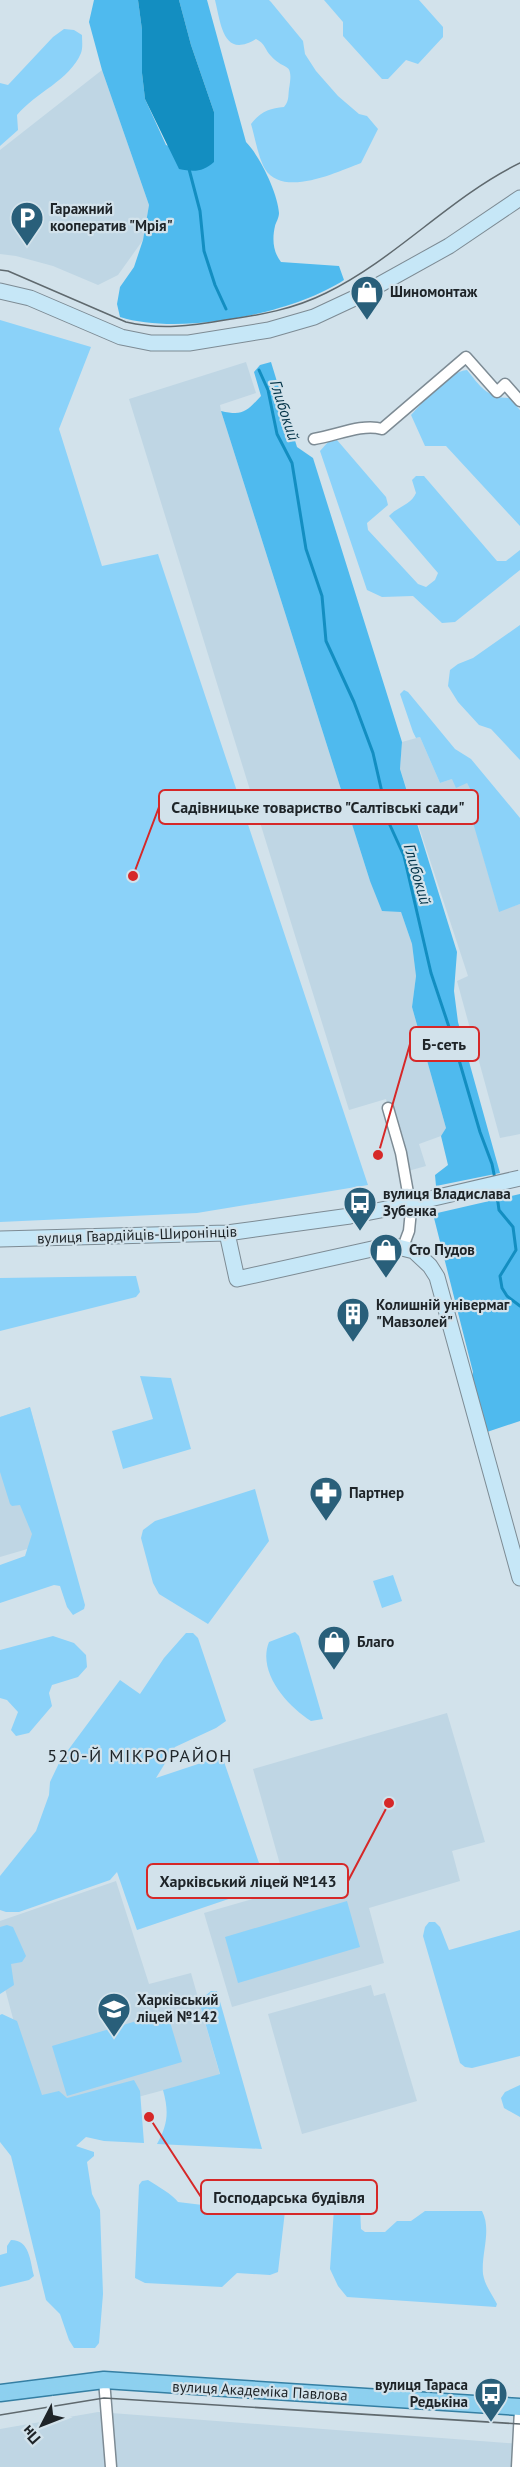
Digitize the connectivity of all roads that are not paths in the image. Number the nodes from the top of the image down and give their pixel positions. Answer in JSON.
{"nodes":[{"id":1,"x":520,"y":198,"type":"edge"},
{"id":2,"x":0,"y":291,"type":"edge"},
{"id":3,"x":520,"y":401,"type":"edge"},
{"id":4,"x":314,"y":439,"type":"dead end"},
{"id":5,"x":388,"y":1108,"type":"dead end"},
{"id":6,"x":520,"y":1178,"type":"edge"},
{"id":7,"x":227,"y":1233,"type":"junction"},
{"id":8,"x":0,"y":1239,"type":"edge"},
{"id":9,"x":402,"y":1247,"type":"junction"},
{"id":10,"x":520,"y":1578,"type":"edge"},
{"id":11,"x":104,"y":2380,"type":"junction"},
{"id":12,"x":0,"y":2393,"type":"edge"},
{"id":13,"x":520,"y":2408,"type":"edge"},
{"id":14,"x":111,"y":2467,"type":"edge"},
{"id":15,"x":517,"y":2467,"type":"edge"}],
"edges":[{"from":1,"to":2,"type":"main road"},
{"from":3,"to":4,"type":"street"},
{"from":5,"to":9,"type":"street"},
{"from":6,"to":7,"type":"main road","name":"вулиця Гвардійців-Широнінців","bridge":true},
{"from":7,"to":8,"type":"main road","name":"вулиця Гвардійців-Широнінців"},
{"from":7,"to":9,"type":"main road"},
{"from":9,"to":10,"type":"main road"},
{"from":11,"to":12,"type":"main road","name":"вулиця Академіка Павлова"},
{"from":11,"to":13,"type":"main road","name":"вулиця Академіка Павлова"},
{"from":11,"to":14,"type":"street"},
{"from":13,"to":15,"type":"street"}]}
